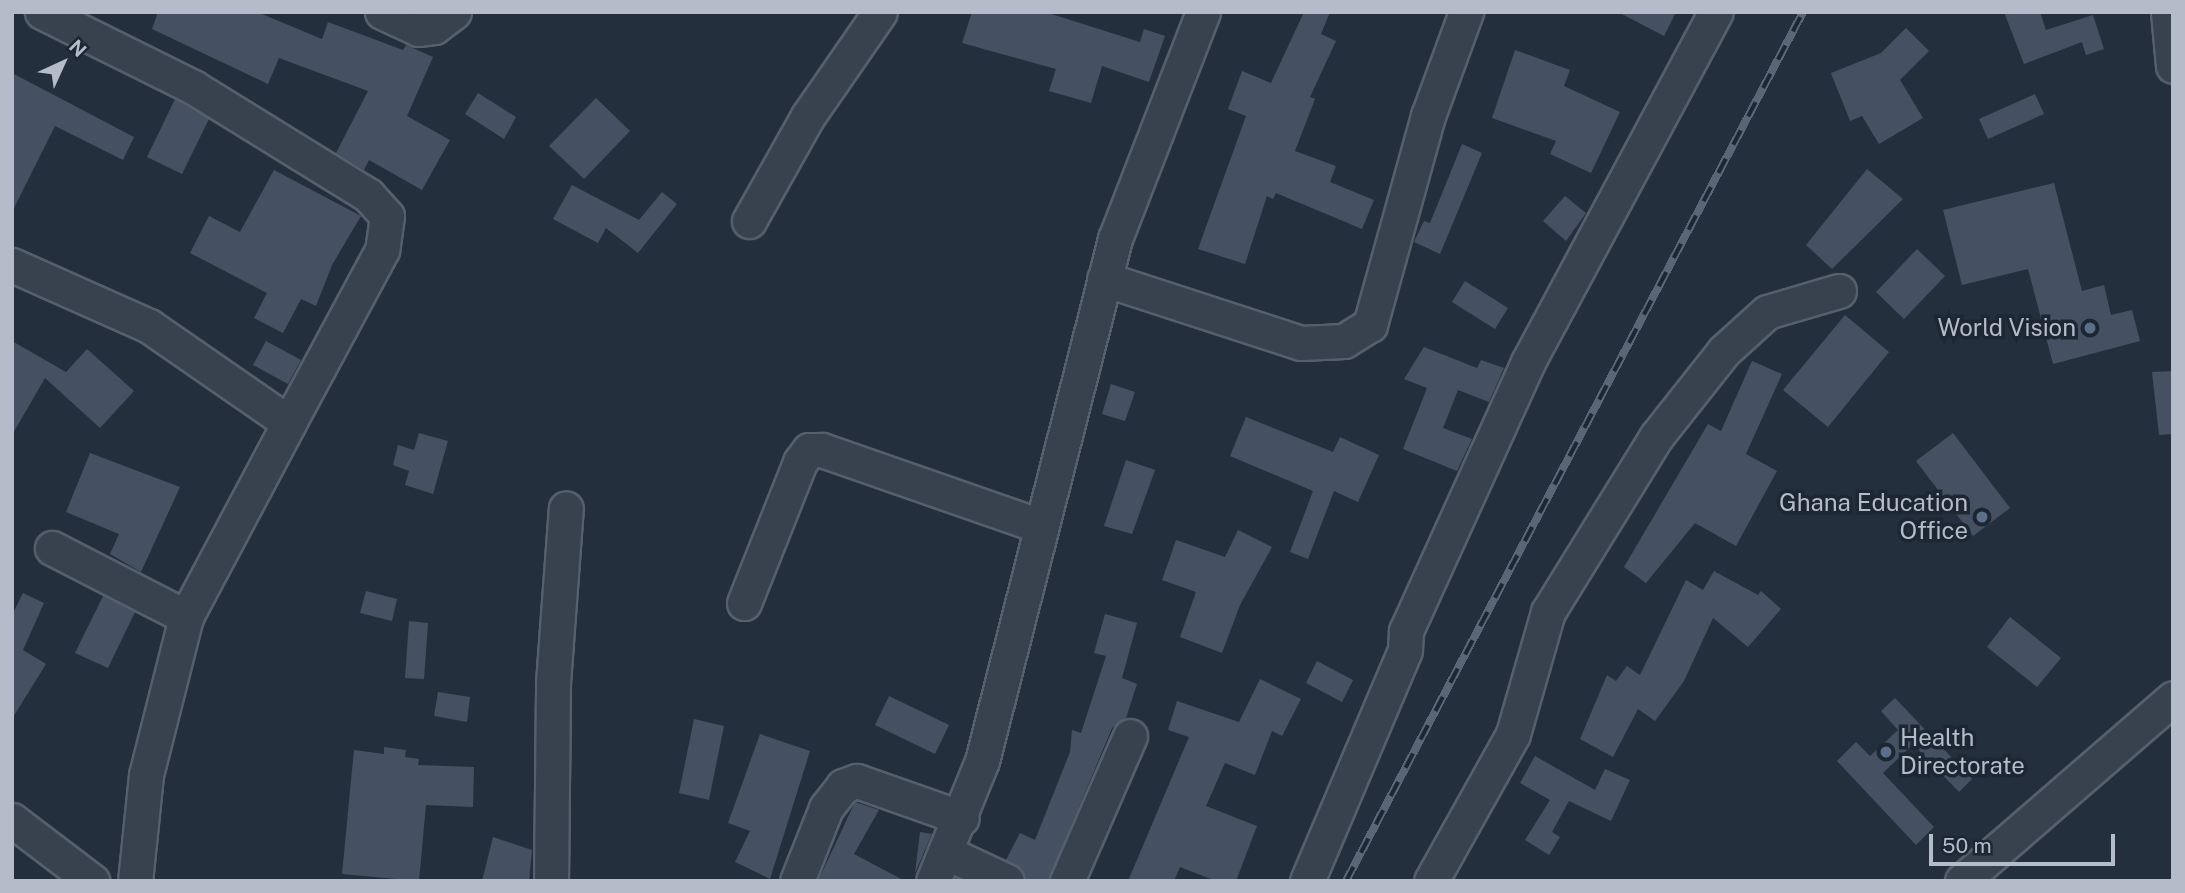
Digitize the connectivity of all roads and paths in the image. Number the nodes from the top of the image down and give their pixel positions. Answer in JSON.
{"nodes":[{"id":1,"x":42,"y":12,"type":"edge"},
{"id":2,"x":382,"y":12,"type":"edge"},
{"id":3,"x":454,"y":12,"type":"edge"},
{"id":4,"x":880,"y":12,"type":"edge"},
{"id":5,"x":1203,"y":12,"type":"edge"},
{"id":6,"x":1466,"y":12,"type":"edge"},
{"id":7,"x":1716,"y":12,"type":"edge"},
{"id":8,"x":2168,"y":12,"type":"edge"},
{"id":9,"x":2173,"y":66,"type":"edge"},
{"id":10,"x":749,"y":221,"type":"dead end"},
{"id":11,"x":12,"y":265,"type":"edge"},
{"id":12,"x":1104,"y":279,"type":"junction"},
{"id":13,"x":1839,"y":291,"type":"dead end"},
{"id":14,"x":289,"y":423,"type":"junction"},
{"id":15,"x":566,"y":508,"type":"dead end"},
{"id":16,"x":1040,"y":526,"type":"junction"},
{"id":17,"x":52,"y":548,"type":"dead end"},
{"id":18,"x":744,"y":603,"type":"dead end"},
{"id":19,"x":186,"y":617,"type":"junction"},
{"id":20,"x":2173,"y":698,"type":"edge"},
{"id":21,"x":1130,"y":736,"type":"dead end"},
{"id":22,"x":962,"y":818,"type":"junction"},
{"id":23,"x":12,"y":820,"type":"edge"},
{"id":24,"x":939,"y":866,"type":"edge"},
{"id":25,"x":92,"y":881,"type":"edge"},
{"id":26,"x":135,"y":881,"type":"edge"},
{"id":27,"x":551,"y":881,"type":"edge"},
{"id":28,"x":797,"y":881,"type":"edge"},
{"id":29,"x":1007,"y":881,"type":"edge"},
{"id":30,"x":1067,"y":881,"type":"edge"},
{"id":31,"x":1307,"y":881,"type":"edge"},
{"id":32,"x":1431,"y":881,"type":"edge"},
{"id":33,"x":1962,"y":881,"type":"edge"}],
"edges":[{"from":1,"to":14,"type":"street"},
{"from":2,"to":3,"type":"street"},
{"from":4,"to":10,"type":"street"},
{"from":5,"to":12,"type":"street"},
{"from":6,"to":12,"type":"street"},
{"from":7,"to":31,"type":"street"},
{"from":8,"to":9,"type":"street"},
{"from":11,"to":14,"type":"street"},
{"from":12,"to":16,"type":"street"},
{"from":13,"to":32,"type":"street"},
{"from":14,"to":19,"type":"street"},
{"from":15,"to":27,"type":"street"},
{"from":16,"to":18,"type":"street"},
{"from":16,"to":22,"type":"street"},
{"from":17,"to":19,"type":"street"},
{"from":19,"to":26,"type":"street"},
{"from":20,"to":33,"type":"street"},
{"from":21,"to":30,"type":"street"},
{"from":22,"to":24,"type":"street"},
{"from":22,"to":28,"type":"street"},
{"from":23,"to":25,"type":"street"},
{"from":24,"to":29,"type":"street"}]}
